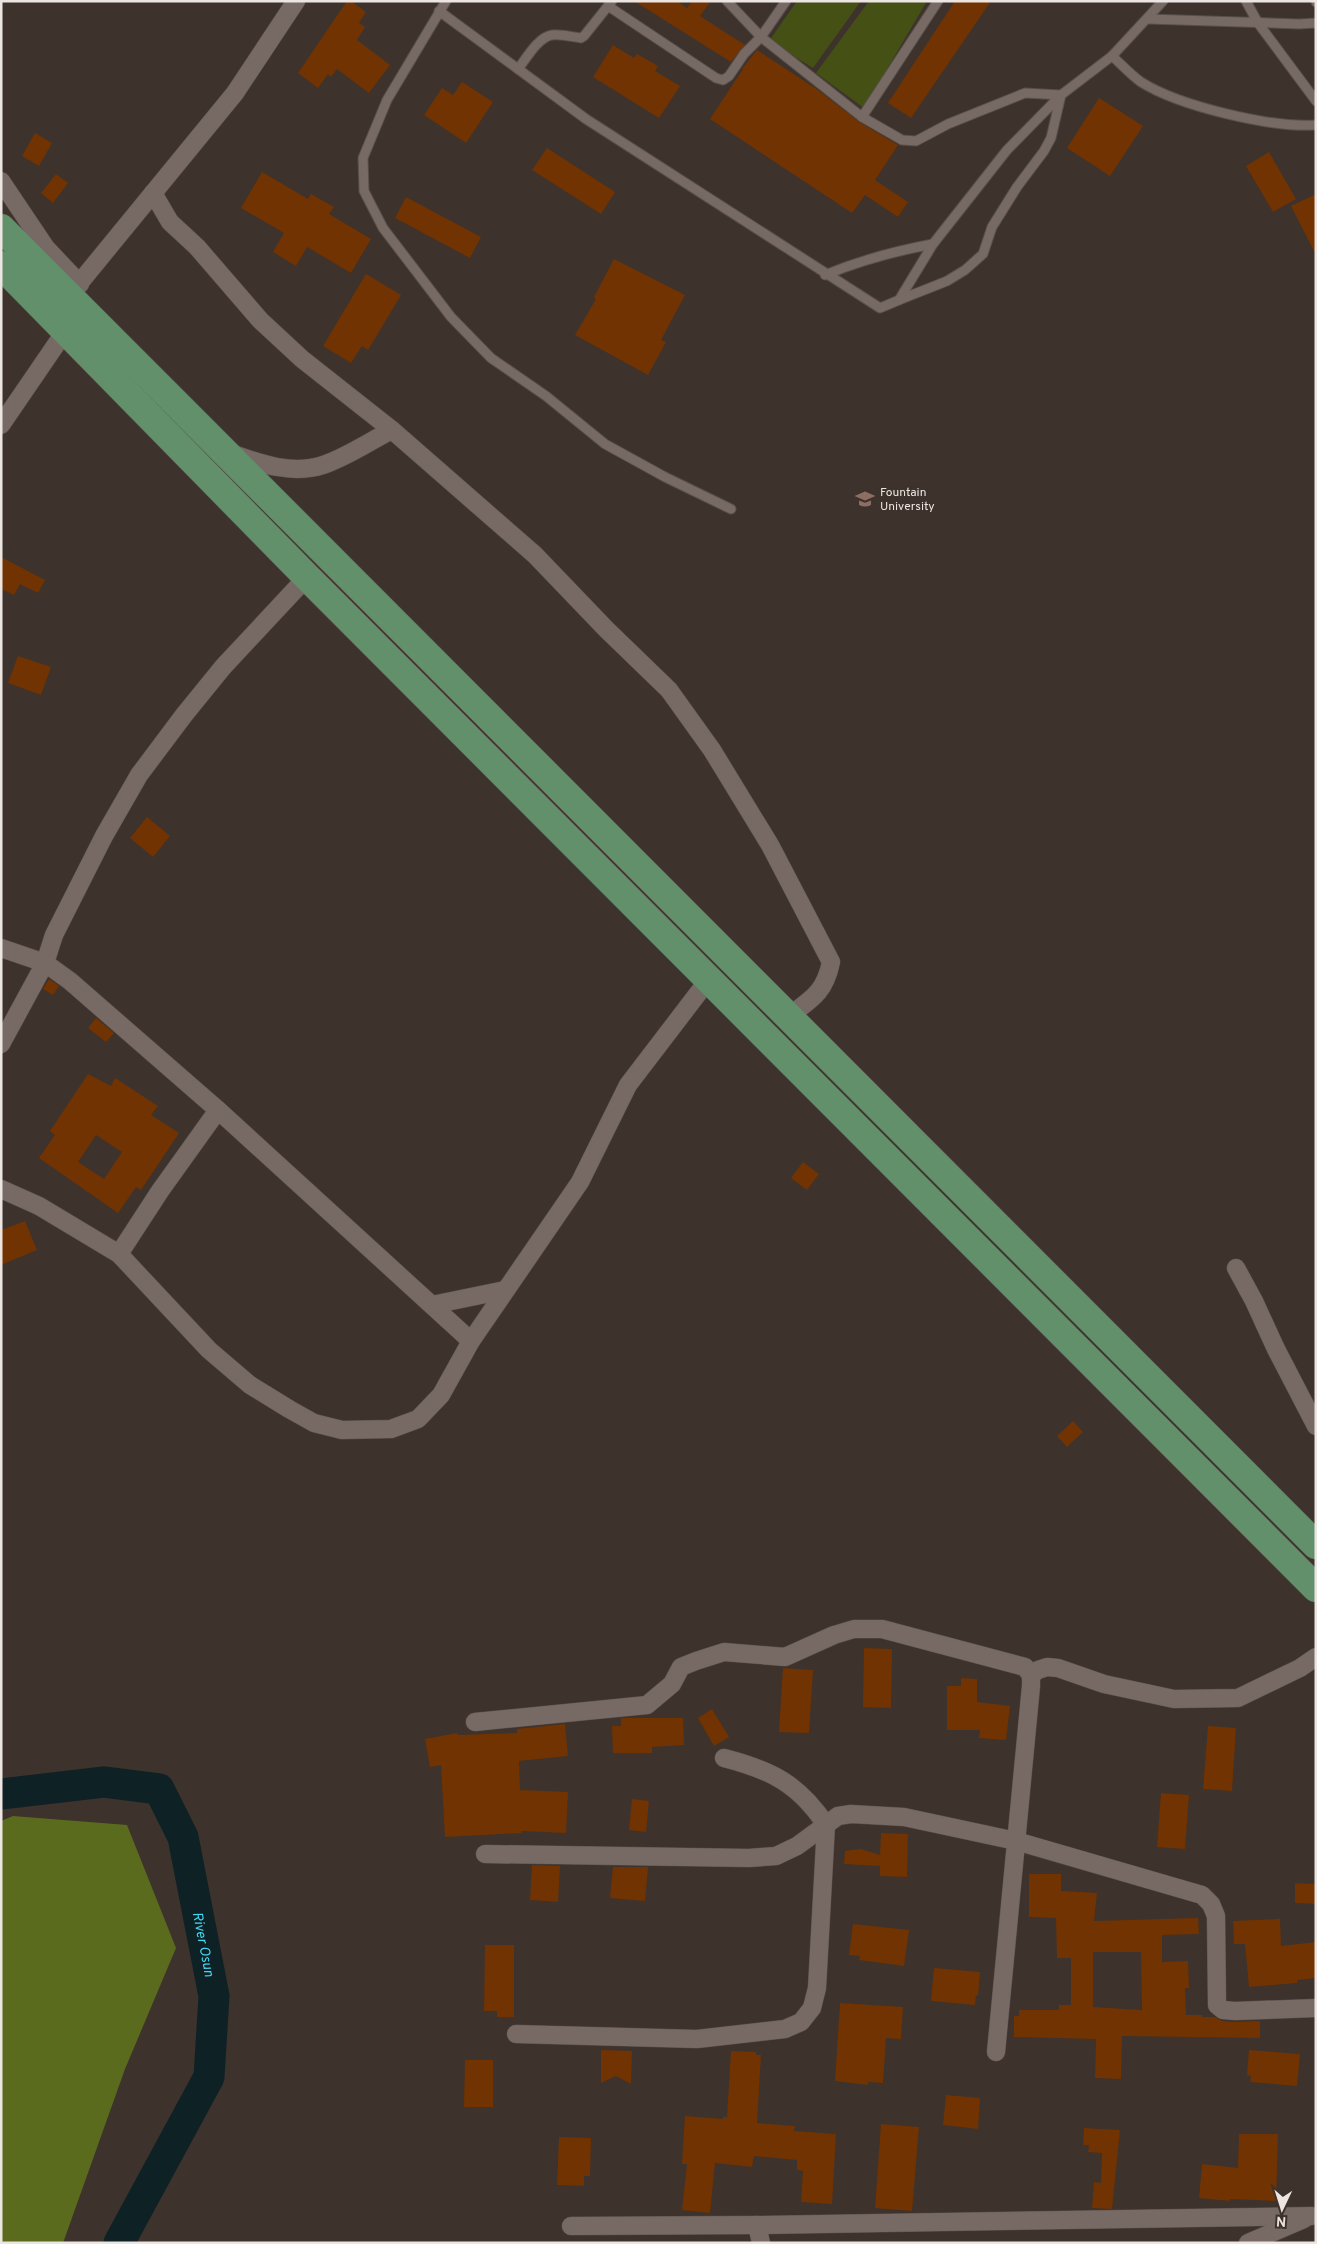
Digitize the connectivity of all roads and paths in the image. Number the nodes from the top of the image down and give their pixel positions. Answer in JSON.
{"nodes":[{"id":1,"x":296,"y":1,"type":"edge"},
{"id":2,"x":446,"y":1,"type":"edge"},
{"id":3,"x":727,"y":1,"type":"edge"},
{"id":4,"x":786,"y":1,"type":"edge"},
{"id":5,"x":938,"y":1,"type":"edge"},
{"id":6,"x":1163,"y":1,"type":"edge"},
{"id":7,"x":1246,"y":1,"type":"edge"},
{"id":8,"x":610,"y":4,"type":"edge"},
{"id":9,"x":439,"y":10,"type":"junction"},
{"id":10,"x":1148,"y":19,"type":"junction"},
{"id":11,"x":1258,"y":23,"type":"junction"},
{"id":12,"x":1316,"y":23,"type":"edge"},
{"id":13,"x":761,"y":37,"type":"junction"},
{"id":14,"x":1112,"y":56,"type":"junction"},
{"id":15,"x":518,"y":69,"type":"junction"},
{"id":16,"x":1061,"y":95,"type":"junction"},
{"id":17,"x":1316,"y":101,"type":"edge"},
{"id":18,"x":862,"y":117,"type":"junction"},
{"id":19,"x":1316,"y":125,"type":"edge"},
{"id":20,"x":1,"y":181,"type":"edge"},
{"id":21,"x":153,"y":193,"type":"junction"},
{"id":22,"x":1,"y":228,"type":"edge"},
{"id":23,"x":933,"y":244,"type":"junction"},
{"id":24,"x":1,"y":264,"type":"edge"},
{"id":25,"x":826,"y":275,"type":"junction"},
{"id":26,"x":74,"y":291,"type":"junction"},
{"id":27,"x":899,"y":300,"type":"junction"},
{"id":28,"x":66,"y":330,"type":"junction"},
{"id":29,"x":1,"y":426,"type":"edge"},
{"id":30,"x":392,"y":430,"type":"junction"},
{"id":31,"x":225,"y":451,"type":"junction"},
{"id":32,"x":731,"y":509,"type":"dead end"},
{"id":33,"x":307,"y":577,"type":"junction"},
{"id":34,"x":1,"y":948,"type":"edge"},
{"id":35,"x":44,"y":963,"type":"junction"},
{"id":36,"x":709,"y":979,"type":"junction"},
{"id":37,"x":789,"y":1016,"type":"junction"},
{"id":38,"x":1,"y":1044,"type":"edge"},
{"id":39,"x":218,"y":1110,"type":"junction"},
{"id":40,"x":1,"y":1189,"type":"edge"},
{"id":41,"x":119,"y":1254,"type":"junction"},
{"id":42,"x":1236,"y":1268,"type":"dead end"},
{"id":43,"x":505,"y":1290,"type":"junction"},
{"id":44,"x":432,"y":1306,"type":"junction"},
{"id":45,"x":471,"y":1341,"type":"junction"},
{"id":46,"x":1316,"y":1426,"type":"edge"},
{"id":47,"x":1316,"y":1545,"type":"edge"},
{"id":48,"x":1316,"y":1588,"type":"edge"},
{"id":49,"x":1316,"y":1657,"type":"edge"},
{"id":50,"x":1030,"y":1675,"type":"junction"},
{"id":51,"x":475,"y":1722,"type":"dead end"},
{"id":52,"x":724,"y":1758,"type":"dead end"},
{"id":53,"x":826,"y":1826,"type":"junction"},
{"id":54,"x":1016,"y":1841,"type":"junction"},
{"id":55,"x":484,"y":1854,"type":"dead end"},
{"id":56,"x":1316,"y":2008,"type":"edge"},
{"id":57,"x":516,"y":2034,"type":"dead end"},
{"id":58,"x":996,"y":2052,"type":"dead end"},
{"id":59,"x":1314,"y":2215,"type":"edge"},
{"id":60,"x":1240,"y":2217,"type":"junction"},
{"id":61,"x":757,"y":2225,"type":"junction"},
{"id":62,"x":571,"y":2226,"type":"dead end"},
{"id":63,"x":760,"y":2243,"type":"edge"},
{"id":64,"x":1243,"y":2243,"type":"edge"},
{"id":65,"x":1248,"y":2243,"type":"edge"}],
"edges":[{"from":1,"to":21,"type":"street"},
{"from":2,"to":9,"type":"lane"},
{"from":3,"to":13,"type":"lane"},
{"from":4,"to":13,"type":"lane"},
{"from":5,"to":18,"type":"lane"},
{"from":6,"to":10,"type":"lane"},
{"from":7,"to":11,"type":"lane"},
{"from":8,"to":13,"type":"lane"},
{"from":8,"to":15,"type":"lane"},
{"from":9,"to":15,"type":"lane"},
{"from":9,"to":32,"type":"lane"},
{"from":10,"to":11,"type":"lane"},
{"from":10,"to":14,"type":"lane"},
{"from":11,"to":12,"type":"lane"},
{"from":11,"to":17,"type":"lane"},
{"from":13,"to":18,"type":"lane"},
{"from":14,"to":16,"type":"lane"},
{"from":14,"to":19,"type":"lane"},
{"from":15,"to":25,"type":"lane"},
{"from":16,"to":18,"type":"lane"},
{"from":16,"to":23,"type":"lane"},
{"from":16,"to":27,"type":"lane"},
{"from":20,"to":26,"type":"street"},
{"from":21,"to":26,"type":"street"},
{"from":21,"to":30,"type":"street"},
{"from":22,"to":26,"type":"highway"},
{"from":23,"to":25,"type":"lane"},
{"from":23,"to":27,"type":"lane"},
{"from":24,"to":28,"type":"highway"},
{"from":25,"to":27,"type":"lane"},
{"from":26,"to":31,"type":"highway"},
{"from":28,"to":29,"type":"street"},
{"from":28,"to":33,"type":"highway"},
{"from":30,"to":31,"type":"street"},
{"from":30,"to":37,"type":"street"},
{"from":31,"to":37,"type":"highway"},
{"from":33,"to":35,"type":"street"},
{"from":33,"to":36,"type":"highway"},
{"from":34,"to":35,"type":"street"},
{"from":35,"to":38,"type":"street"},
{"from":35,"to":39,"type":"street"},
{"from":36,"to":43,"type":"street"},
{"from":36,"to":48,"type":"highway"},
{"from":37,"to":47,"type":"highway"},
{"from":39,"to":41,"type":"street"},
{"from":39,"to":44,"type":"street"},
{"from":40,"to":41,"type":"street"},
{"from":41,"to":45,"type":"street"},
{"from":42,"to":46,"type":"street"},
{"from":43,"to":44,"type":"street"},
{"from":43,"to":45,"type":"street"},
{"from":44,"to":45,"type":"street"},
{"from":49,"to":50,"type":"street"},
{"from":50,"to":51,"type":"street"},
{"from":50,"to":54,"type":"street"},
{"from":52,"to":53,"type":"street"},
{"from":53,"to":54,"type":"street"},
{"from":53,"to":55,"type":"street"},
{"from":53,"to":57,"type":"street"},
{"from":54,"to":56,"type":"street"},
{"from":54,"to":58,"type":"street"},
{"from":59,"to":60,"type":"street"},
{"from":59,"to":65,"type":"street"},
{"from":60,"to":61,"type":"street"},
{"from":60,"to":64,"type":"street"},
{"from":61,"to":62,"type":"street"},
{"from":61,"to":63,"type":"street"}]}
